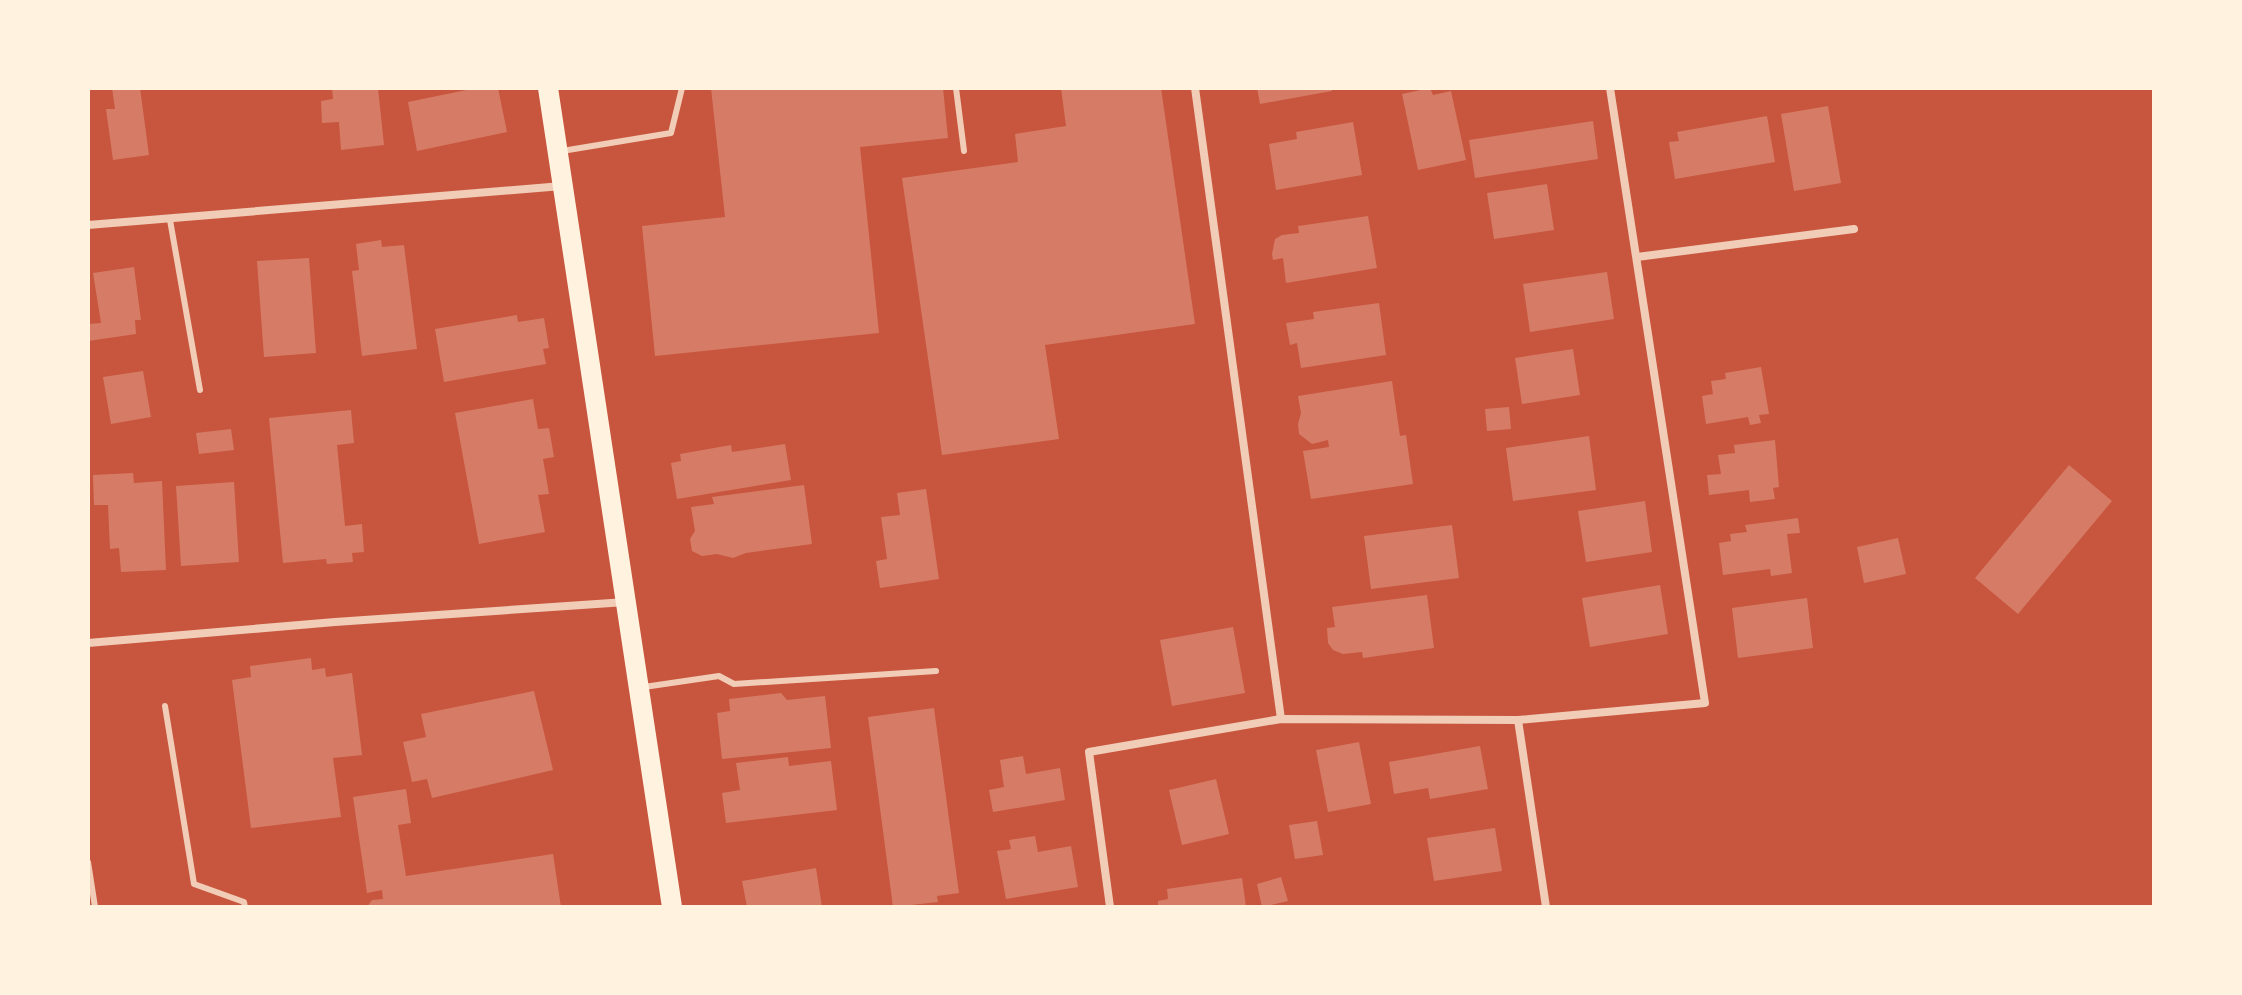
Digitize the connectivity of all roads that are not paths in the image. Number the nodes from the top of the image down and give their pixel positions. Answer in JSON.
{"nodes":[{"id":1,"x":548,"y":88,"type":"edge"},
{"id":2,"x":682,"y":88,"type":"edge"},
{"id":3,"x":956,"y":88,"type":"edge"},
{"id":4,"x":1195,"y":88,"type":"edge"},
{"id":5,"x":1610,"y":88,"type":"edge"},
{"id":6,"x":558,"y":151,"type":"junction"},
{"id":7,"x":964,"y":151,"type":"dead end"},
{"id":8,"x":564,"y":186,"type":"junction"},
{"id":9,"x":170,"y":220,"type":"junction"},
{"id":10,"x":88,"y":225,"type":"edge"},
{"id":11,"x":1854,"y":229,"type":"dead end"},
{"id":12,"x":1637,"y":257,"type":"junction"},
{"id":13,"x":200,"y":390,"type":"dead end"},
{"id":14,"x":627,"y":602,"type":"junction"},
{"id":15,"x":88,"y":643,"type":"edge"},
{"id":16,"x":936,"y":671,"type":"dead end"},
{"id":17,"x":640,"y":687,"type":"junction"},
{"id":18,"x":165,"y":706,"type":"dead end"},
{"id":19,"x":1281,"y":719,"type":"junction"},
{"id":20,"x":1518,"y":720,"type":"junction"},
{"id":21,"x":88,"y":862,"type":"edge"},
{"id":22,"x":95,"y":907,"type":"edge"},
{"id":23,"x":245,"y":907,"type":"edge"},
{"id":24,"x":672,"y":907,"type":"edge"},
{"id":25,"x":1110,"y":907,"type":"edge"},
{"id":26,"x":1546,"y":907,"type":"edge"}],
"edges":[{"from":1,"to":6,"type":"main road"},
{"from":2,"to":6,"type":"lane"},
{"from":3,"to":7,"type":"lane"},
{"from":4,"to":19,"type":"street"},
{"from":5,"to":12,"type":"street"},
{"from":6,"to":8,"type":"main road"},
{"from":8,"to":9,"type":"street"},
{"from":8,"to":14,"type":"main road"},
{"from":9,"to":10,"type":"street"},
{"from":9,"to":13,"type":"lane"},
{"from":11,"to":12,"type":"street"},
{"from":12,"to":20,"type":"street"},
{"from":14,"to":15,"type":"street"},
{"from":14,"to":17,"type":"main road"},
{"from":16,"to":17,"type":"lane"},
{"from":17,"to":24,"type":"main road"},
{"from":18,"to":23,"type":"lane"},
{"from":19,"to":20,"type":"street"},
{"from":19,"to":25,"type":"street"},
{"from":20,"to":26,"type":"street"},
{"from":21,"to":22,"type":"lane"}]}
